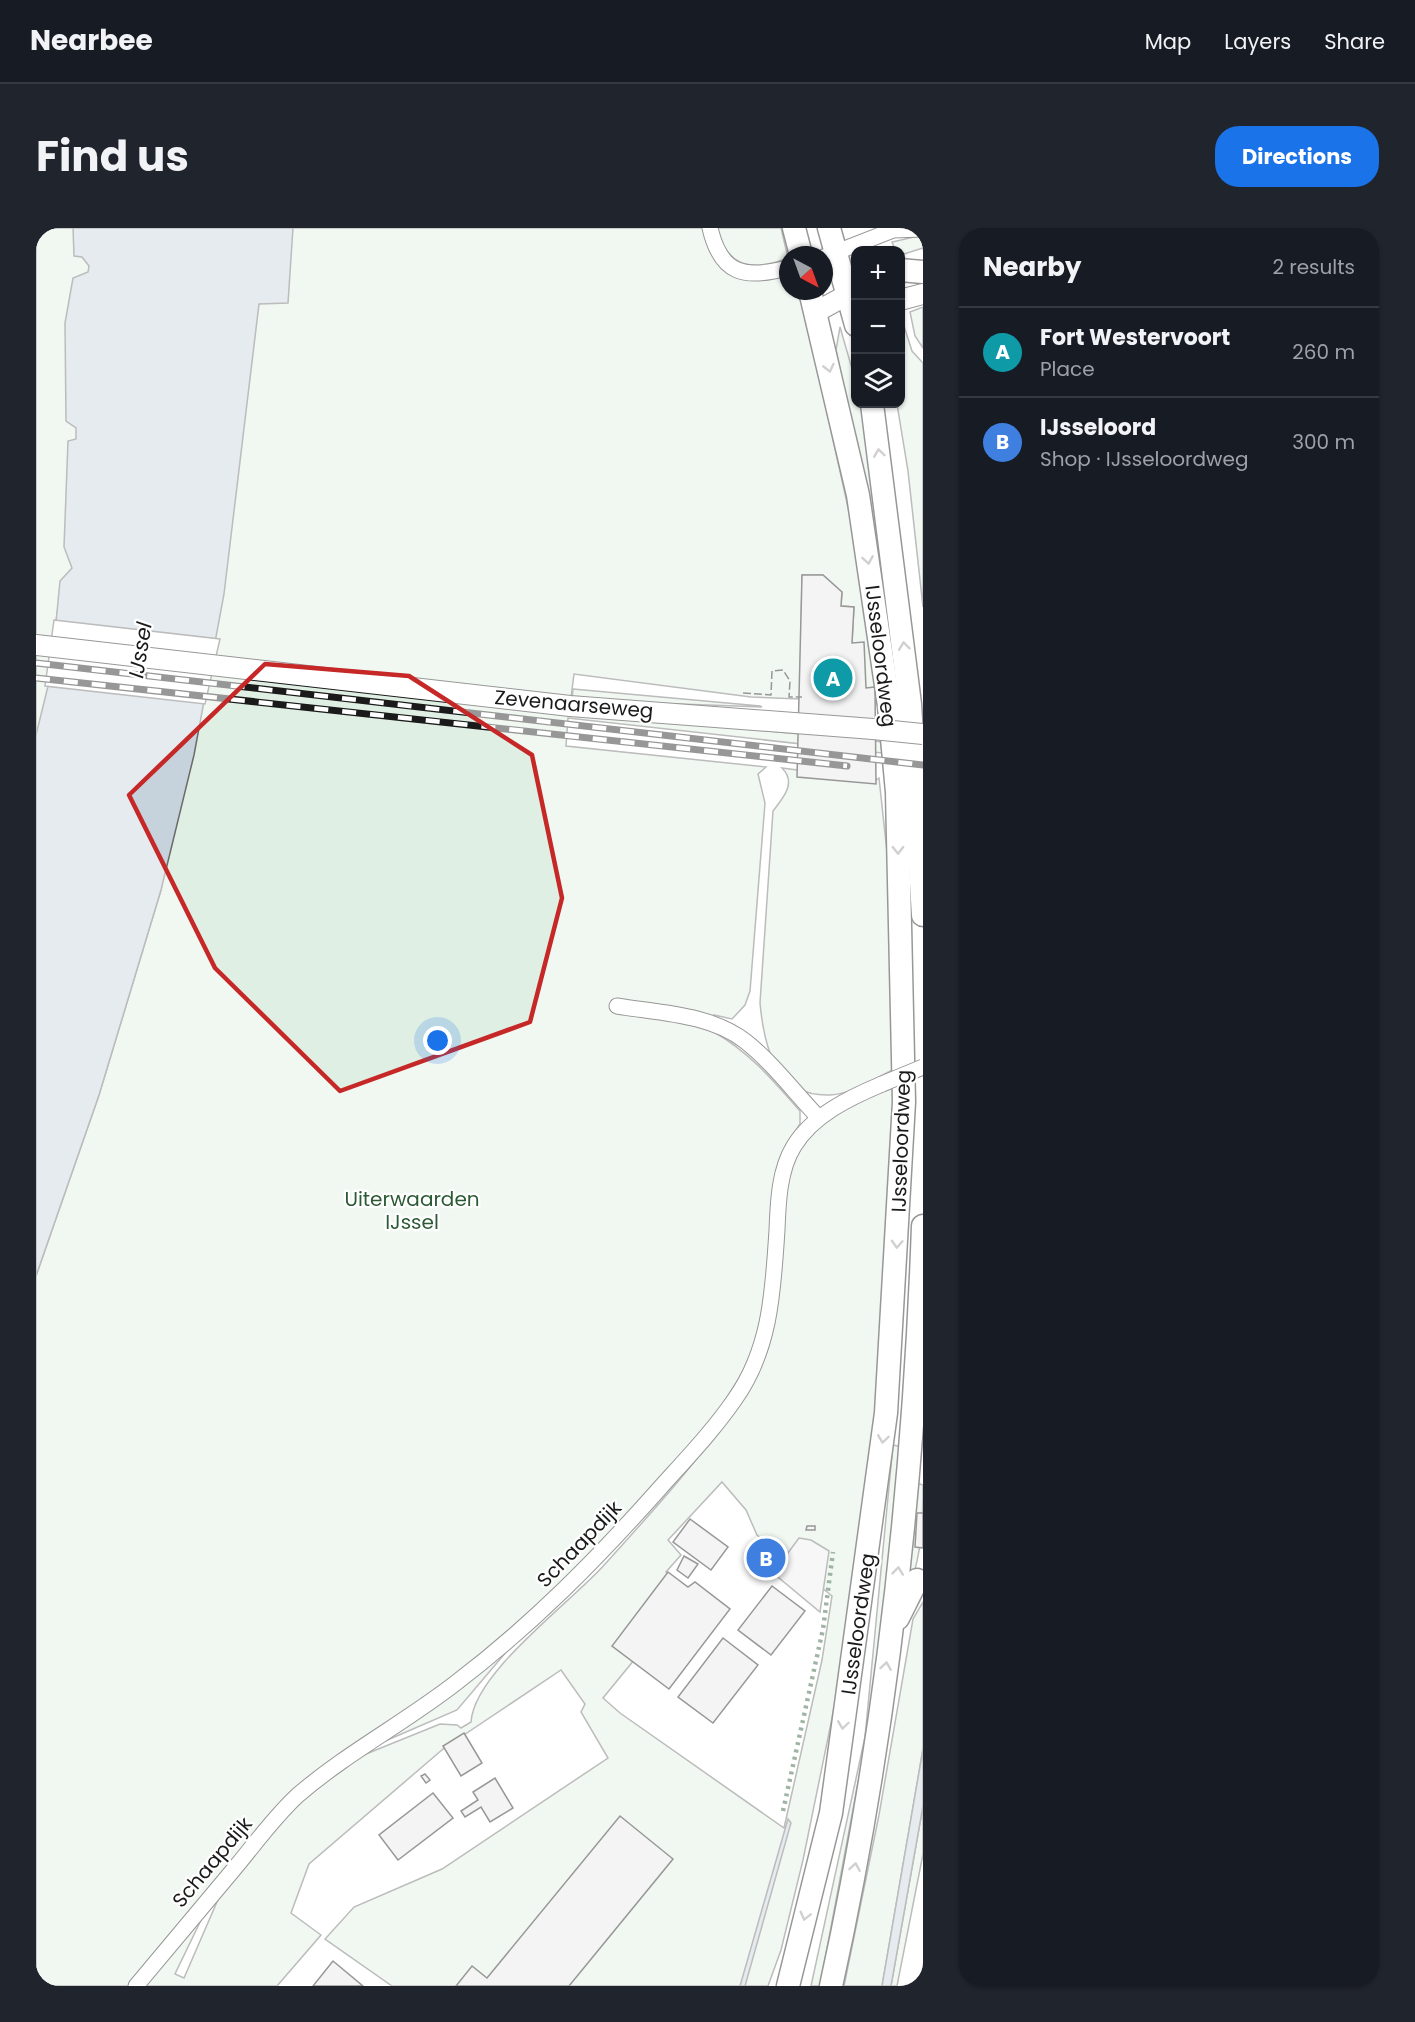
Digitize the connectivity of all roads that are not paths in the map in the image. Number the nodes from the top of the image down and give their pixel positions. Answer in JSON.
{"nodes":[{"id":1,"x":710,"y":228,"type":"edge"},
{"id":2,"x":794,"y":228,"type":"edge"},
{"id":3,"x":829,"y":228,"type":"edge"},
{"id":4,"x":923,"y":229,"type":"edge"},
{"id":5,"x":799,"y":246,"type":"edge"},
{"id":6,"x":839,"y":257,"type":"edge"},
{"id":7,"x":779,"y":269,"type":"edge"},
{"id":8,"x":905,"y":270,"type":"edge"},
{"id":9,"x":923,"y":272,"type":"edge"},
{"id":10,"x":905,"y":277,"type":"edge"},
{"id":11,"x":923,"y":294,"type":"edge"},
{"id":12,"x":905,"y":299,"type":"edge"},
{"id":13,"x":812,"y":300,"type":"edge"},
{"id":14,"x":818,"y":300,"type":"edge"},
{"id":15,"x":851,"y":300,"type":"edge"},
{"id":16,"x":851,"y":306,"type":"edge"},
{"id":17,"x":873,"y":408,"type":"edge"},
{"id":18,"x":36,"y":645,"type":"edge"},
{"id":19,"x":923,"y":734,"type":"edge"},
{"id":20,"x":923,"y":915,"type":"edge"},
{"id":21,"x":617,"y":1006,"type":"dead end"},
{"id":22,"x":923,"y":1067,"type":"edge"},
{"id":23,"x":819,"y":1118,"type":"junction"},
{"id":24,"x":923,"y":1226,"type":"edge"},
{"id":25,"x":910,"y":1436,"type":"junction"},
{"id":26,"x":923,"y":1465,"type":"edge"},
{"id":27,"x":917,"y":1580,"type":"dead end"},
{"id":28,"x":892,"y":1630,"type":"junction"},
{"id":29,"x":136,"y":1986,"type":"edge"},
{"id":30,"x":788,"y":1986,"type":"edge"},
{"id":31,"x":831,"y":1986,"type":"edge"}],
"edges":[{"from":1,"to":7,"type":"street"},
{"from":2,"to":5,"type":"highway"},
{"from":3,"to":6,"type":"highway"},
{"from":4,"to":6,"type":"street"},
{"from":6,"to":15,"type":"highway"},
{"from":8,"to":9,"type":"highway"},
{"from":9,"to":10,"type":"main road"},
{"from":11,"to":12,"type":"main road"},
{"from":13,"to":30,"type":"highway","name":"IJsseloordweg","one_way":true},
{"from":14,"to":16,"type":"main road"},
{"from":20,"to":17,"type":"highway","name":"IJsseloordweg","one_way":true},
{"from":18,"to":19,"type":"main road","name":"Zevenaarseweg","bridge":true},
{"from":21,"to":23,"type":"street"},
{"from":22,"to":23,"type":"street","name":"Schaapdijk","bridge":true},
{"from":23,"to":29,"type":"street","name":"Schaapdijk"},
{"from":24,"to":25,"type":"highway","name":"IJsseloordweg"},
{"from":25,"to":26,"type":"highway"},
{"from":28,"to":25,"type":"highway","name":"IJsseloordweg","one_way":true},
{"from":27,"to":28,"type":"highway"},
{"from":31,"to":28,"type":"highway","name":"IJsseloordweg","one_way":true}]}
